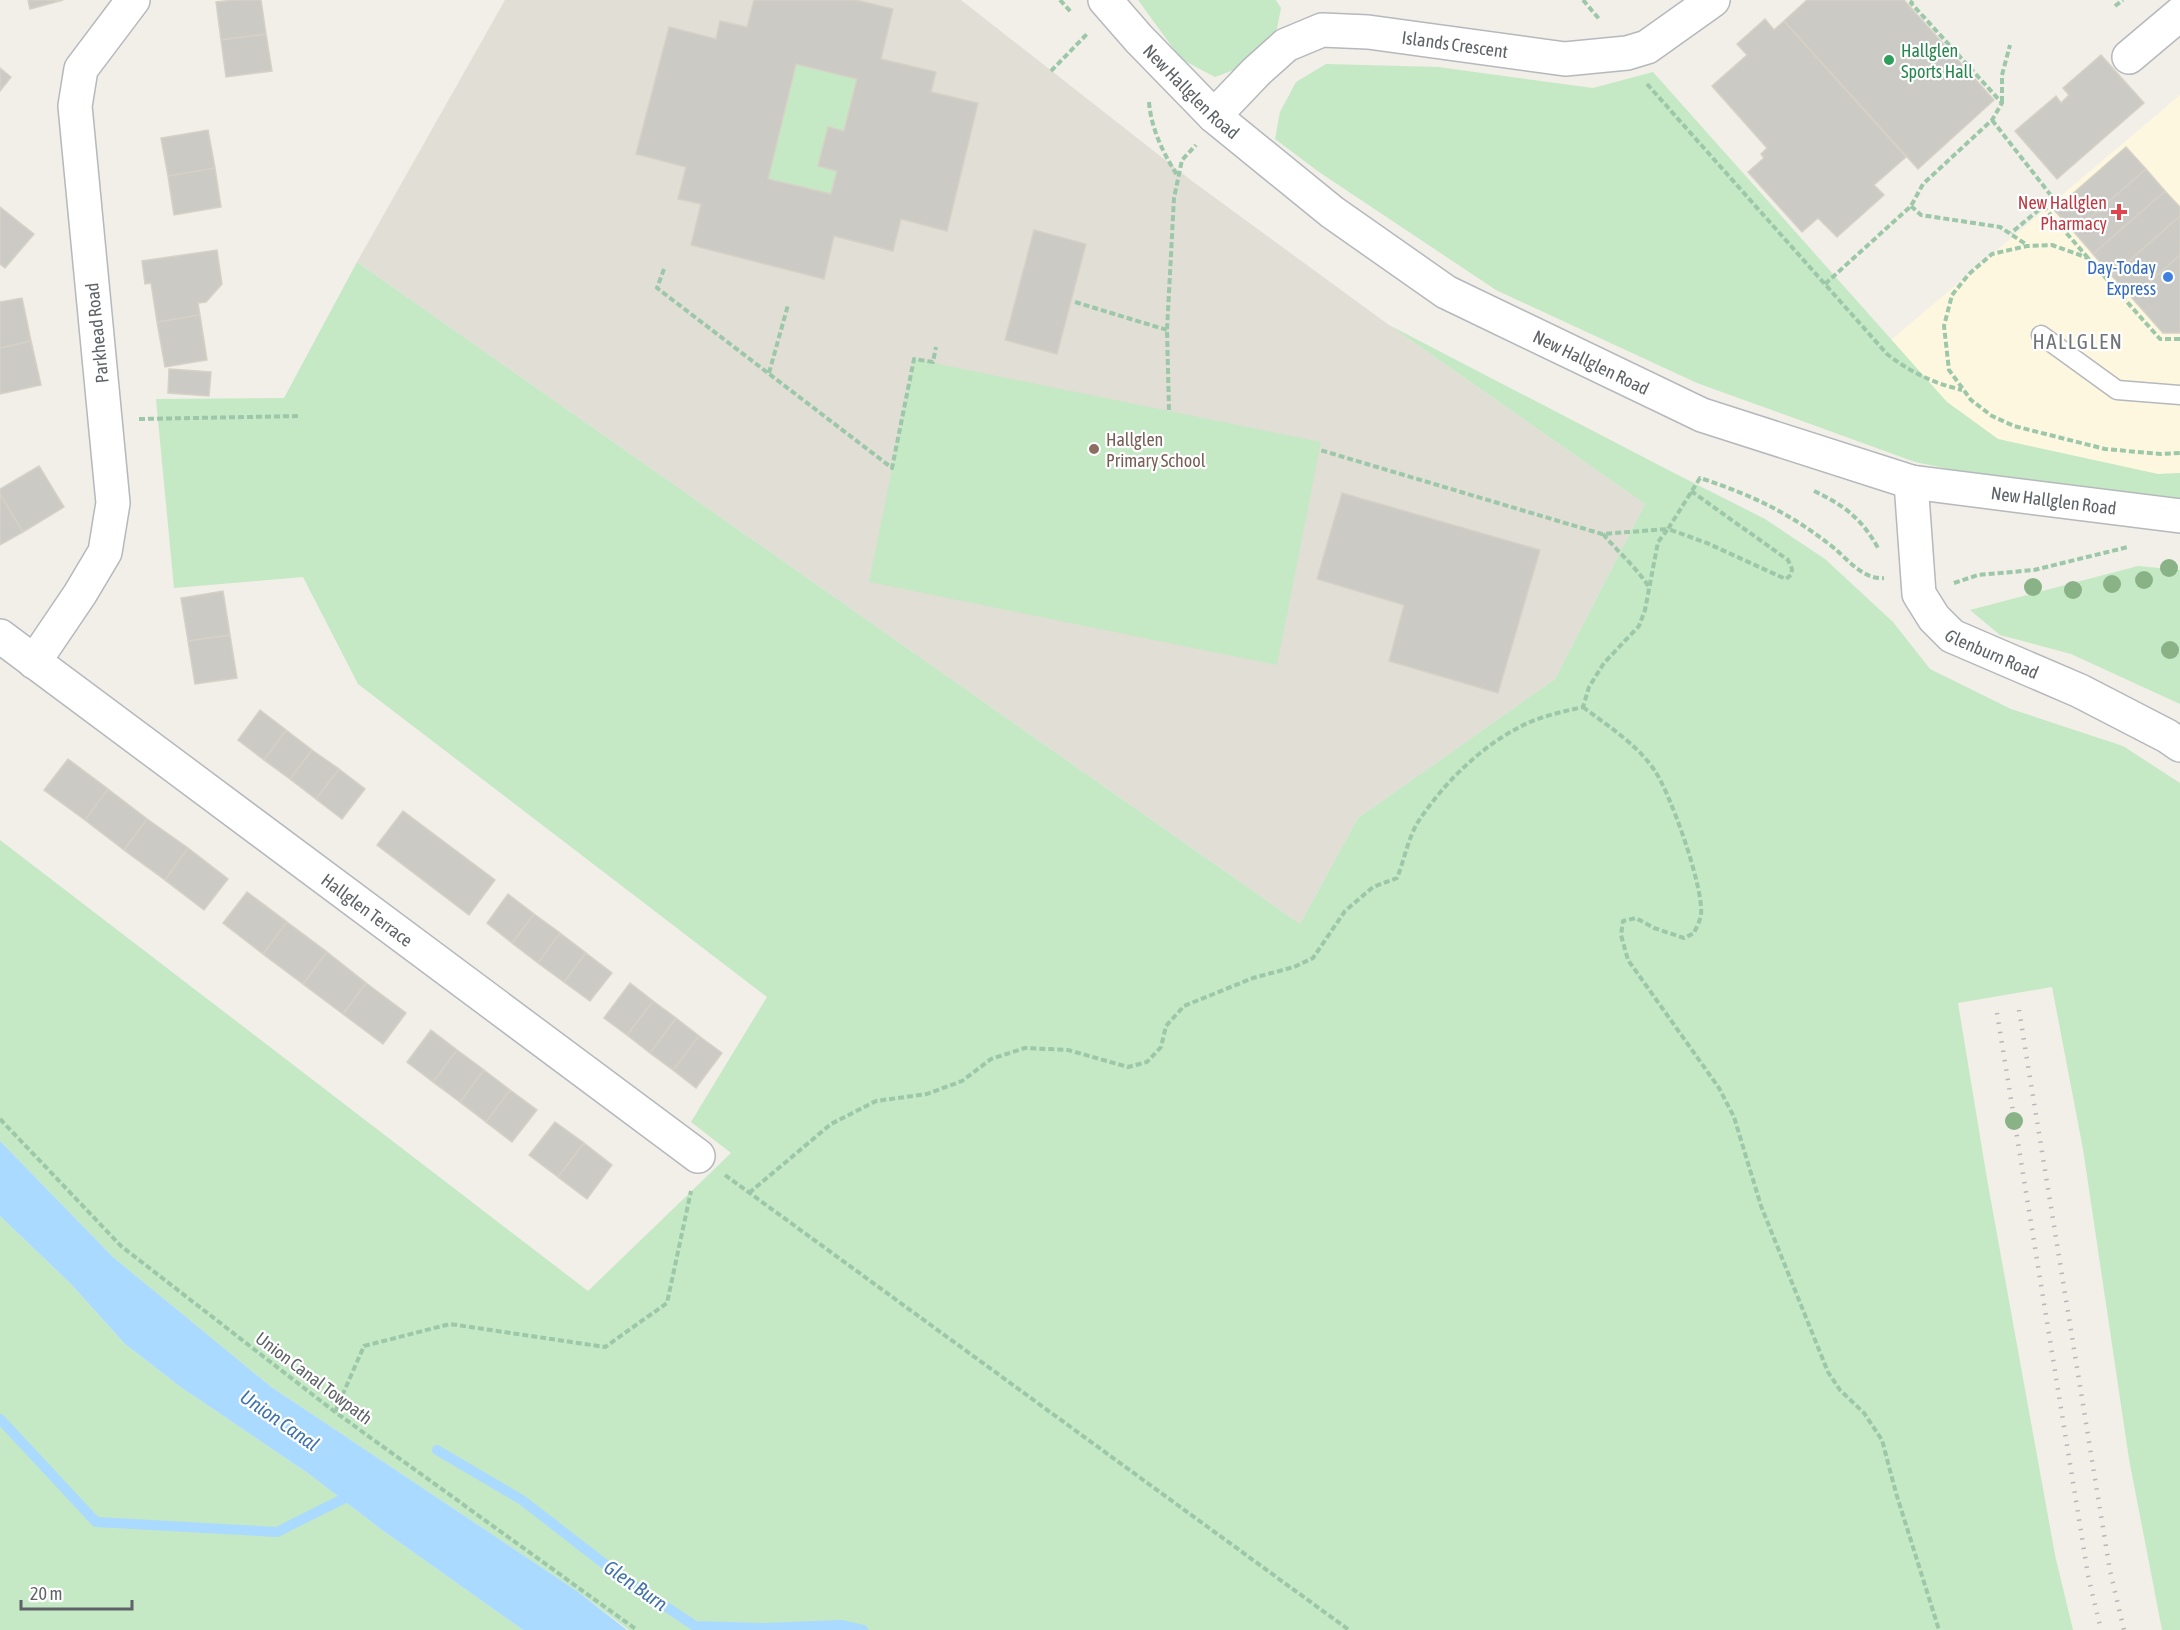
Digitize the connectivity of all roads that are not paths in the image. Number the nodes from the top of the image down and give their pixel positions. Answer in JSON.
{"nodes":[{"id":1,"x":133,"y":0,"type":"edge"},
{"id":2,"x":1105,"y":0,"type":"edge"},
{"id":3,"x":1713,"y":0,"type":"edge"},
{"id":4,"x":2180,"y":14,"type":"edge"},
{"id":5,"x":2129,"y":57,"type":"dead end"},
{"id":6,"x":1206,"y":129,"type":"junction"},
{"id":7,"x":2041,"y":335,"type":"dead end"},
{"id":8,"x":2180,"y":395,"type":"edge"},
{"id":9,"x":1911,"y":482,"type":"junction"},
{"id":10,"x":2180,"y":516,"type":"edge"},
{"id":11,"x":0,"y":636,"type":"edge"},
{"id":12,"x":34,"y":662,"type":"junction"},
{"id":13,"x":2180,"y":745,"type":"edge"},
{"id":14,"x":698,"y":1156,"type":"road end"}],
"edges":[{"from":1,"to":12,"type":"street","name":"Parkhead Road"},
{"from":2,"to":6,"type":"street","name":"New Hallglen Road"},
{"from":3,"to":6,"type":"street","name":"Islands Crescent"},
{"from":4,"to":5,"type":"street"},
{"from":6,"to":9,"type":"street","name":"New Hallglen Road"},
{"from":7,"to":8,"type":"lane"},
{"from":9,"to":10,"type":"street","name":"New Hallglen Road"},
{"from":9,"to":13,"type":"street","name":"Glenburn Road"},
{"from":11,"to":12,"type":"street","name":"Hallglen Terrace"},
{"from":12,"to":14,"type":"street","name":"Hallglen Terrace"}]}
